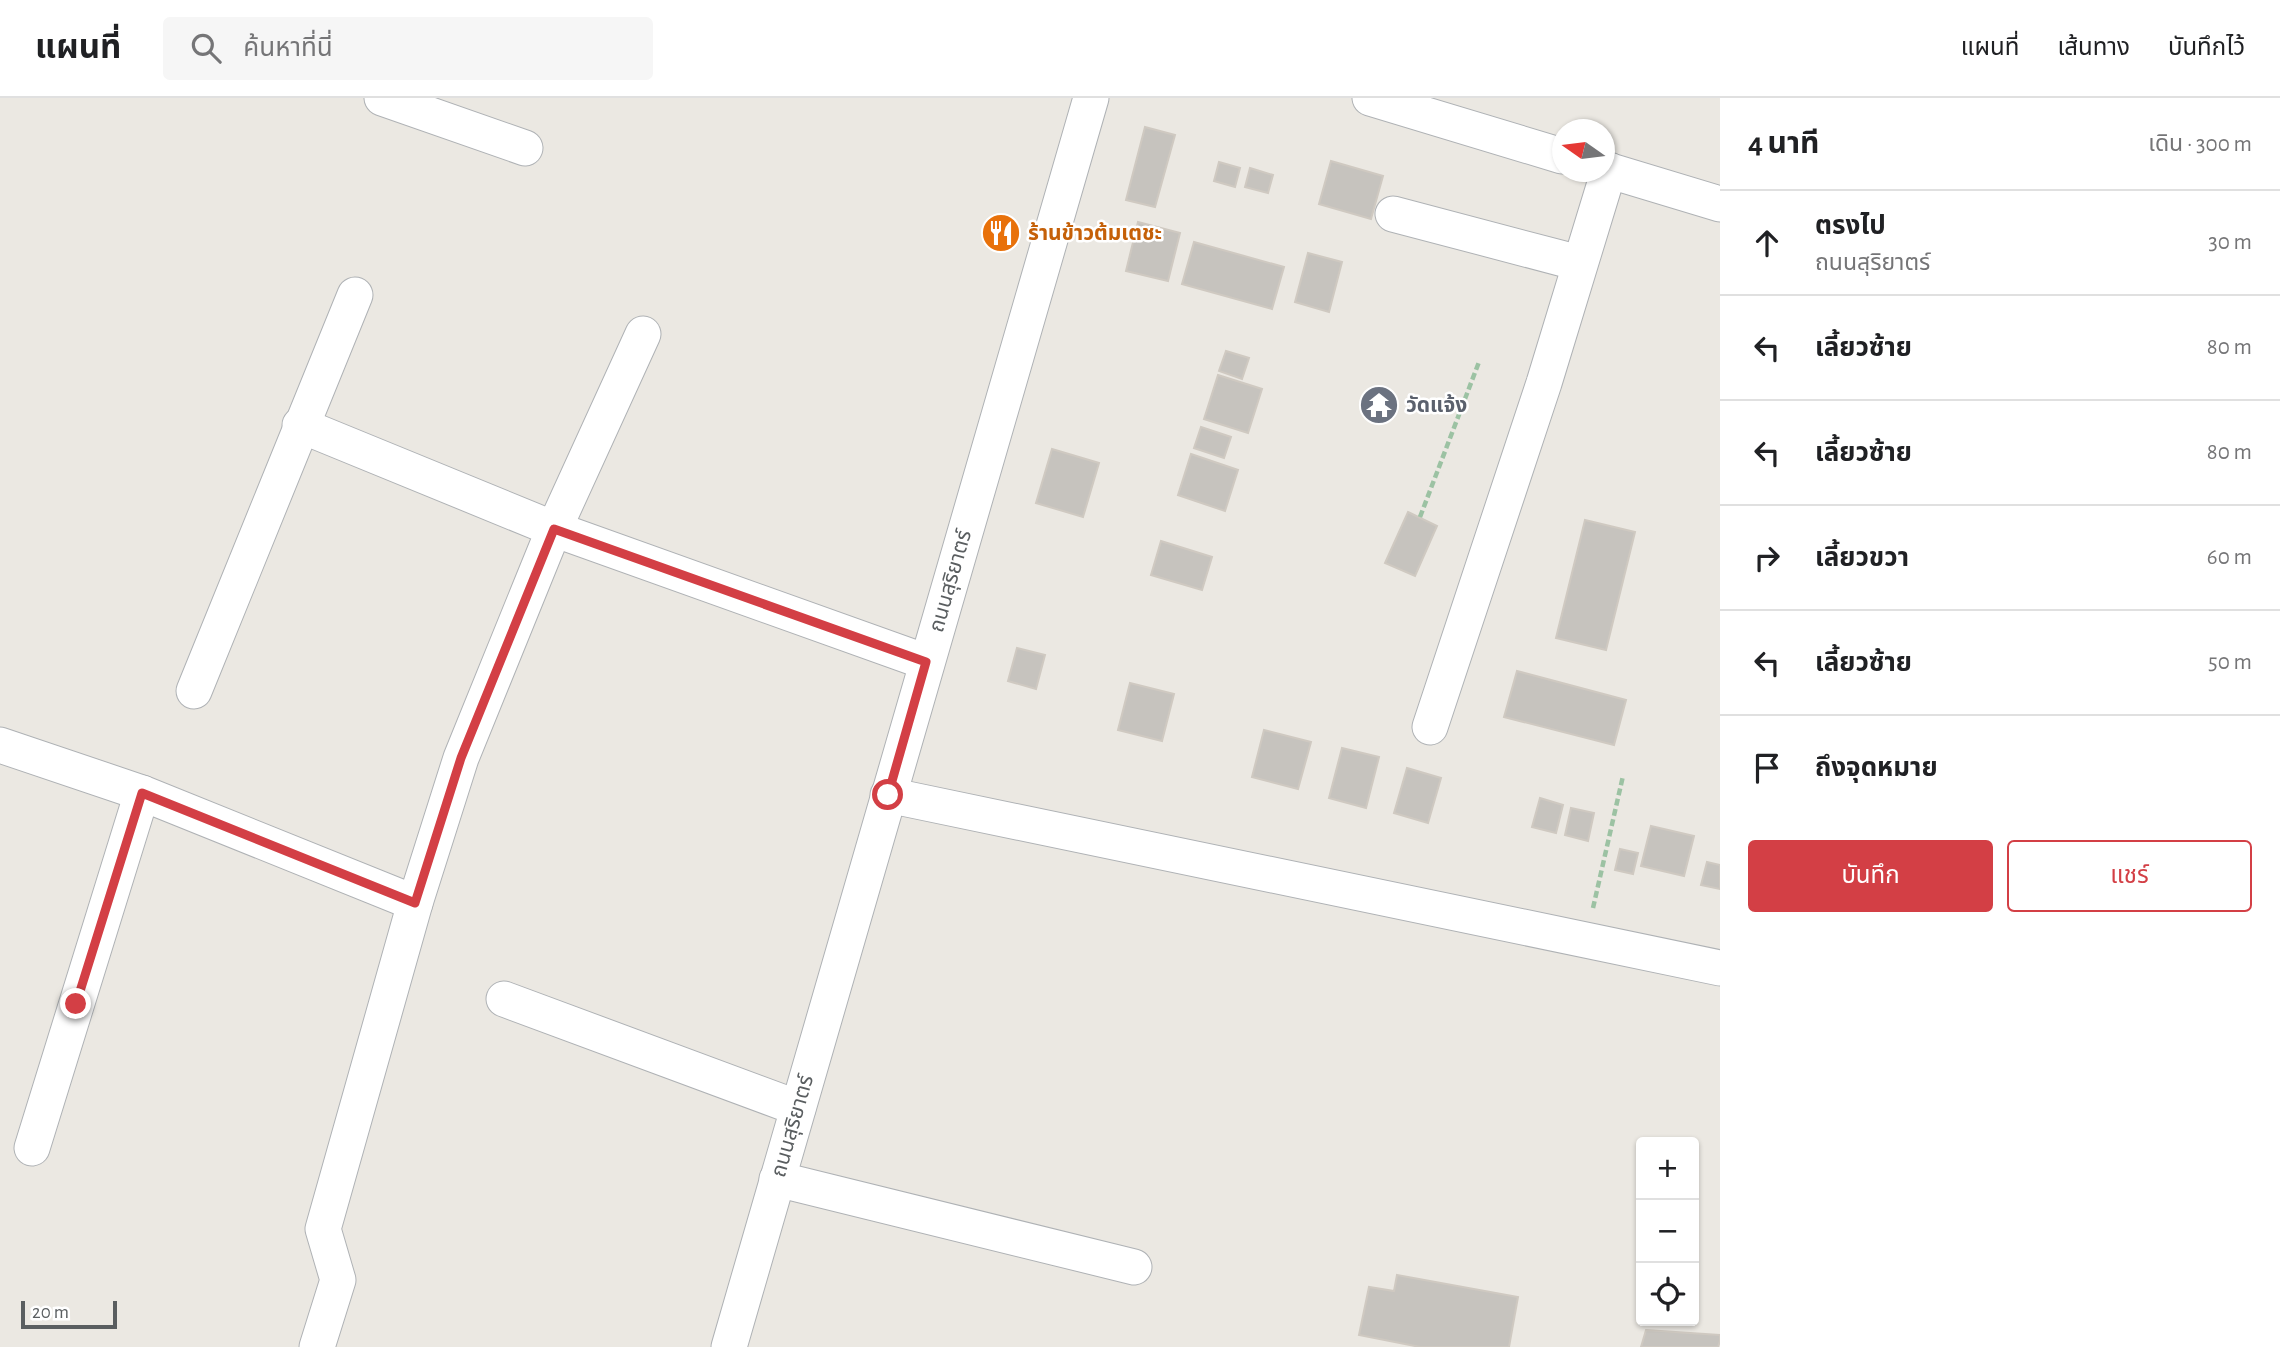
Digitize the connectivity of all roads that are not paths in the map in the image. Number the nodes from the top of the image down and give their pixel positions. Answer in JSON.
{"nodes":[{"id":1,"x":382,"y":98,"type":"edge"},
{"id":2,"x":1091,"y":98,"type":"edge"},
{"id":3,"x":1370,"y":98,"type":"edge"},
{"id":4,"x":525,"y":148,"type":"dead end"},
{"id":5,"x":1552,"y":153,"type":"edge"},
{"id":6,"x":1615,"y":172,"type":"edge"},
{"id":7,"x":1603,"y":182,"type":"edge"},
{"id":8,"x":1720,"y":204,"type":"edge"},
{"id":9,"x":1393,"y":214,"type":"dead end"},
{"id":10,"x":1579,"y":263,"type":"junction"},
{"id":11,"x":355,"y":295,"type":"dead end"},
{"id":12,"x":643,"y":334,"type":"dead end"},
{"id":13,"x":300,"y":425,"type":"junction"},
{"id":14,"x":554,"y":529,"type":"junction"},
{"id":15,"x":926,"y":662,"type":"junction"},
{"id":16,"x":194,"y":691,"type":"dead end"},
{"id":17,"x":1430,"y":727,"type":"dead end"},
{"id":18,"x":0,"y":745,"type":"edge"},
{"id":19,"x":142,"y":793,"type":"junction"},
{"id":20,"x":888,"y":795,"type":"junction"},
{"id":21,"x":415,"y":903,"type":"junction"},
{"id":22,"x":1720,"y":968,"type":"edge"},
{"id":23,"x":504,"y":999,"type":"dead end"},
{"id":24,"x":798,"y":1108,"type":"junction"},
{"id":25,"x":32,"y":1148,"type":"dead end"},
{"id":26,"x":777,"y":1179,"type":"junction"},
{"id":27,"x":1135,"y":1266,"type":"dead end"},
{"id":28,"x":317,"y":1347,"type":"edge"},
{"id":29,"x":729,"y":1347,"type":"edge"}],
"edges":[{"from":1,"to":4,"type":"street"},
{"from":2,"to":15,"type":"street","name":"ถนนสุริยาตร์"},
{"from":3,"to":5,"type":"street"},
{"from":6,"to":8,"type":"street"},
{"from":7,"to":10,"type":"street"},
{"from":9,"to":10,"type":"street"},
{"from":10,"to":17,"type":"street"},
{"from":11,"to":13,"type":"street"},
{"from":12,"to":14,"type":"street"},
{"from":13,"to":14,"type":"street"},
{"from":13,"to":16,"type":"street"},
{"from":14,"to":15,"type":"street"},
{"from":14,"to":21,"type":"street"},
{"from":15,"to":20,"type":"street","name":"ถนนสุริยาตร์"},
{"from":18,"to":19,"type":"street"},
{"from":19,"to":21,"type":"street"},
{"from":19,"to":25,"type":"street"},
{"from":20,"to":22,"type":"street"},
{"from":20,"to":24,"type":"street","name":"ถนนสุริยาตร์"},
{"from":21,"to":28,"type":"street"},
{"from":23,"to":24,"type":"street"},
{"from":24,"to":26,"type":"street","name":"ถนนสุริยาตร์"},
{"from":26,"to":27,"type":"street"},
{"from":26,"to":29,"type":"street","name":"ถนนสุริยาตร์"}]}
